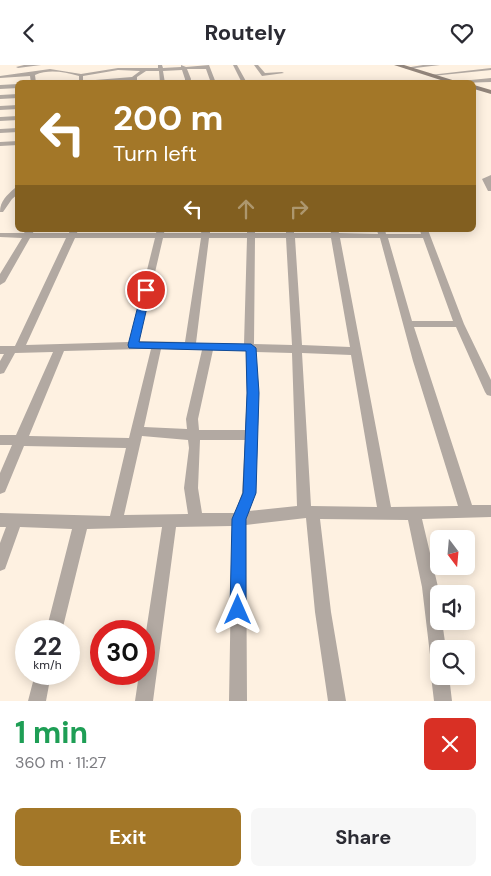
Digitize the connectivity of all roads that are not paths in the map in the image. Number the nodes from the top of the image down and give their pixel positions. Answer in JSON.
{"nodes":[{"id":1,"x":39,"y":65,"type":"edge"},
{"id":2,"x":235,"y":65,"type":"edge"},
{"id":3,"x":256,"y":65,"type":"edge"},
{"id":4,"x":397,"y":65,"type":"edge"},
{"id":5,"x":438,"y":65,"type":"edge"},
{"id":6,"x":207,"y":66,"type":"edge"},
{"id":7,"x":18,"y":67,"type":"dead end"},
{"id":8,"x":161,"y":67,"type":"edge"},
{"id":9,"x":184,"y":67,"type":"edge"},
{"id":10,"x":406,"y":68,"type":"junction"},
{"id":11,"x":491,"y":69,"type":"edge"},
{"id":12,"x":150,"y":70,"type":"junction"},
{"id":13,"x":282,"y":73,"type":"dead end"},
{"id":14,"x":32,"y":74,"type":"junction"},
{"id":15,"x":81,"y":75,"type":"junction"},
{"id":16,"x":432,"y":75,"type":"junction"},
{"id":17,"x":0,"y":77,"type":"edge"},
{"id":18,"x":33,"y":80,"type":"edge"},
{"id":19,"x":81,"y":80,"type":"edge"},
{"id":20,"x":135,"y":80,"type":"edge"},
{"id":21,"x":163,"y":80,"type":"edge"},
{"id":22,"x":188,"y":80,"type":"edge"},
{"id":23,"x":213,"y":80,"type":"edge"},
{"id":24,"x":242,"y":80,"type":"edge"},
{"id":25,"x":450,"y":80,"type":"edge"},
{"id":26,"x":491,"y":80,"type":"edge"},
{"id":27,"x":476,"y":81,"type":"edge"},
{"id":28,"x":15,"y":86,"type":"edge"},
{"id":29,"x":0,"y":87,"type":"edge"},
{"id":30,"x":476,"y":88,"type":"edge"},
{"id":31,"x":490,"y":91,"type":"edge"},
{"id":32,"x":15,"y":96,"type":"edge"},
{"id":33,"x":0,"y":97,"type":"edge"},
{"id":34,"x":15,"y":107,"type":"edge"},
{"id":35,"x":0,"y":108,"type":"edge"},
{"id":36,"x":15,"y":118,"type":"edge"},
{"id":37,"x":0,"y":119,"type":"edge"},
{"id":38,"x":15,"y":130,"type":"edge"},
{"id":39,"x":0,"y":131,"type":"edge"},
{"id":40,"x":15,"y":143,"type":"edge"},
{"id":41,"x":0,"y":144,"type":"edge"},
{"id":42,"x":491,"y":177,"type":"edge"},
{"id":43,"x":491,"y":189,"type":"edge"},
{"id":44,"x":15,"y":192,"type":"edge"},
{"id":45,"x":0,"y":210,"type":"edge"},
{"id":46,"x":109,"y":232,"type":"edge"},
{"id":47,"x":29,"y":233,"type":"edge"},
{"id":48,"x":72,"y":233,"type":"edge"},
{"id":49,"x":160,"y":233,"type":"edge"},
{"id":50,"x":206,"y":233,"type":"edge"},
{"id":51,"x":251,"y":233,"type":"edge"},
{"id":52,"x":290,"y":233,"type":"edge"},
{"id":53,"x":335,"y":233,"type":"edge"},
{"id":54,"x":382,"y":233,"type":"edge"},
{"id":55,"x":425,"y":233,"type":"edge"},
{"id":56,"x":0,"y":235,"type":"edge"},
{"id":57,"x":104,"y":235,"type":"junction"},
{"id":58,"x":0,"y":282,"type":"edge"},
{"id":59,"x":408,"y":324,"type":"junction"},
{"id":60,"x":459,"y":324,"type":"junction"},
{"id":61,"x":133,"y":345,"type":"junction"},
{"id":62,"x":157,"y":345,"type":"junction"},
{"id":63,"x":190,"y":346,"type":"junction"},
{"id":64,"x":208,"y":347,"type":"junction"},
{"id":65,"x":60,"y":348,"type":"junction"},
{"id":66,"x":250,"y":348,"type":"junction"},
{"id":67,"x":15,"y":349,"type":"junction"},
{"id":68,"x":297,"y":349,"type":"junction"},
{"id":69,"x":0,"y":350,"type":"edge"},
{"id":70,"x":356,"y":351,"type":"junction"},
{"id":71,"x":0,"y":370,"type":"edge"},
{"id":72,"x":491,"y":392,"type":"edge"},
{"id":73,"x":194,"y":435,"type":"junction"},
{"id":74,"x":251,"y":435,"type":"junction"},
{"id":75,"x":135,"y":437,"type":"junction"},
{"id":76,"x":0,"y":439,"type":"edge"},
{"id":77,"x":20,"y":440,"type":"junction"},
{"id":78,"x":0,"y":488,"type":"edge"},
{"id":79,"x":467,"y":511,"type":"junction"},
{"id":80,"x":491,"y":511,"type":"edge"},
{"id":81,"x":308,"y":512,"type":"junction"},
{"id":82,"x":414,"y":513,"type":"junction"},
{"id":83,"x":385,"y":514,"type":"junction"},
{"id":84,"x":239,"y":519,"type":"junction"},
{"id":85,"x":0,"y":520,"type":"edge"},
{"id":86,"x":15,"y":520,"type":"junction"},
{"id":87,"x":196,"y":520,"type":"junction"},
{"id":88,"x":170,"y":521,"type":"junction"},
{"id":89,"x":115,"y":522,"type":"junction"},
{"id":90,"x":81,"y":523,"type":"junction"},
{"id":91,"x":0,"y":564,"type":"edge"},
{"id":92,"x":57,"y":620,"type":"edge"},
{"id":93,"x":436,"y":640,"type":"edge"},
{"id":94,"x":41,"y":685,"type":"edge"},
{"id":95,"x":441,"y":685,"type":"edge"},
{"id":96,"x":37,"y":701,"type":"edge"},
{"id":97,"x":144,"y":701,"type":"edge"},
{"id":98,"x":238,"y":701,"type":"edge"},
{"id":99,"x":336,"y":701,"type":"edge"},
{"id":100,"x":443,"y":701,"type":"edge"}],
"edges":[{"from":1,"to":7,"type":"street"},
{"from":2,"to":24,"type":"street"},
{"from":3,"to":13,"type":"street"},
{"from":4,"to":10,"type":"street"},
{"from":5,"to":10,"type":"street"},
{"from":6,"to":9,"type":"street"},
{"from":6,"to":23,"type":"street"},
{"from":8,"to":9,"type":"street"},
{"from":8,"to":12,"type":"street"},
{"from":8,"to":21,"type":"street"},
{"from":9,"to":22,"type":"street"},
{"from":10,"to":16,"type":"street"},
{"from":11,"to":16,"type":"street"},
{"from":12,"to":15,"type":"street"},
{"from":12,"to":20,"type":"street"},
{"from":14,"to":15,"type":"street"},
{"from":14,"to":17,"type":"street"},
{"from":14,"to":18,"type":"street"},
{"from":15,"to":19,"type":"street"},
{"from":16,"to":25,"type":"street"},
{"from":26,"to":27,"type":"street"},
{"from":28,"to":29,"type":"street"},
{"from":30,"to":31,"type":"street"},
{"from":32,"to":33,"type":"street"},
{"from":34,"to":35,"type":"street"},
{"from":36,"to":37,"type":"street"},
{"from":38,"to":39,"type":"street"},
{"from":40,"to":41,"type":"street"},
{"from":42,"to":43,"type":"street"},
{"from":44,"to":45,"type":"street"},
{"from":46,"to":57,"type":"street"},
{"from":47,"to":48,"type":"street"},
{"from":47,"to":56,"type":"street"},
{"from":47,"to":58,"type":"street"},
{"from":48,"to":57,"type":"street"},
{"from":48,"to":67,"type":"street"},
{"from":49,"to":50,"type":"street"},
{"from":49,"to":57,"type":"street"},
{"from":49,"to":61,"type":"street"},
{"from":50,"to":51,"type":"street"},
{"from":50,"to":63,"type":"street"},
{"from":51,"to":52,"type":"street"},
{"from":51,"to":66,"type":"street"},
{"from":52,"to":53,"type":"street"},
{"from":52,"to":68,"type":"street"},
{"from":53,"to":54,"type":"street"},
{"from":53,"to":70,"type":"street"},
{"from":54,"to":55,"type":"street"},
{"from":54,"to":59,"type":"street"},
{"from":55,"to":60,"type":"street"},
{"from":59,"to":60,"type":"street"},
{"from":59,"to":79,"type":"street"},
{"from":60,"to":72,"type":"street"},
{"from":61,"to":62,"type":"street"},
{"from":61,"to":65,"type":"street"},
{"from":62,"to":63,"type":"street"},
{"from":62,"to":75,"type":"street"},
{"from":63,"to":64,"type":"street"},
{"from":64,"to":66,"type":"street"},
{"from":64,"to":73,"type":"street"},
{"from":65,"to":67,"type":"street"},
{"from":65,"to":77,"type":"street"},
{"from":66,"to":68,"type":"street"},
{"from":66,"to":74,"type":"street"},
{"from":67,"to":69,"type":"street"},
{"from":67,"to":71,"type":"street"},
{"from":68,"to":70,"type":"street"},
{"from":68,"to":81,"type":"street"},
{"from":70,"to":83,"type":"street"},
{"from":73,"to":74,"type":"street"},
{"from":73,"to":75,"type":"street"},
{"from":73,"to":87,"type":"street"},
{"from":74,"to":84,"type":"street"},
{"from":75,"to":77,"type":"street"},
{"from":75,"to":89,"type":"street"},
{"from":76,"to":77,"type":"street"},
{"from":77,"to":78,"type":"street"},
{"from":79,"to":80,"type":"street"},
{"from":79,"to":82,"type":"street"},
{"from":81,"to":83,"type":"street"},
{"from":81,"to":84,"type":"street"},
{"from":81,"to":99,"type":"street"},
{"from":82,"to":83,"type":"street"},
{"from":82,"to":93,"type":"street"},
{"from":84,"to":87,"type":"street"},
{"from":84,"to":98,"type":"street"},
{"from":85,"to":86,"type":"street"},
{"from":86,"to":90,"type":"street"},
{"from":86,"to":91,"type":"street"},
{"from":87,"to":88,"type":"street"},
{"from":88,"to":89,"type":"street"},
{"from":88,"to":97,"type":"street"},
{"from":89,"to":90,"type":"street"},
{"from":90,"to":92,"type":"street"},
{"from":94,"to":96,"type":"street"},
{"from":95,"to":100,"type":"street"}]}
